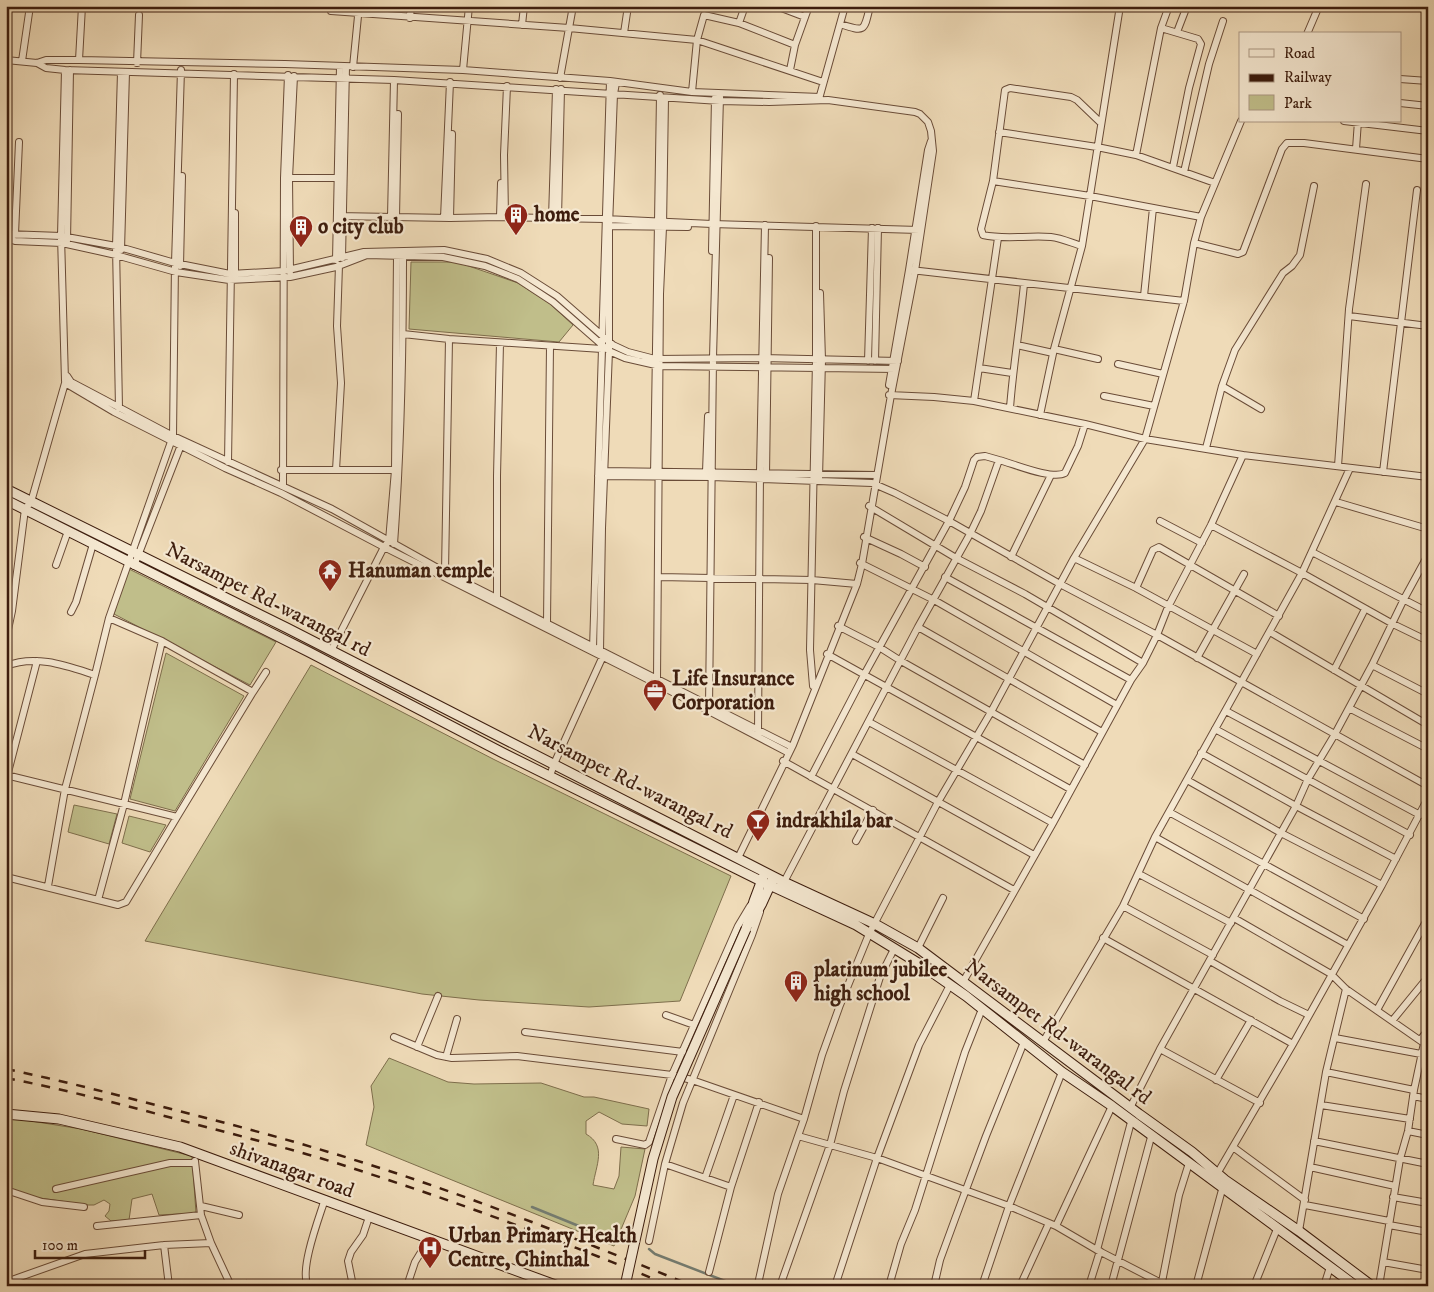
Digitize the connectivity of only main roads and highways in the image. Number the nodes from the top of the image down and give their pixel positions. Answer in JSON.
{"nodes":[{"id":1,"x":6,"y":490,"type":"edge"},
{"id":2,"x":6,"y":500,"type":"edge"},
{"id":3,"x":28,"y":505,"type":"junction"},
{"id":4,"x":765,"y":872,"type":"junction"},
{"id":5,"x":774,"y":876,"type":"junction"},
{"id":6,"x":761,"y":881,"type":"junction"},
{"id":7,"x":770,"y":886,"type":"junction"},
{"id":8,"x":758,"y":902,"type":"junction"},
{"id":9,"x":6,"y":1114,"type":"edge"},
{"id":10,"x":1221,"y":1181,"type":"junction"},
{"id":11,"x":558,"y":1286,"type":"edge"},
{"id":12,"x":625,"y":1286,"type":"edge"},
{"id":13,"x":1356,"y":1286,"type":"edge"},
{"id":14,"x":1372,"y":1286,"type":"edge"}],
"edges":[{"from":1,"to":3,"type":"main road","name":"Narsampet Rd-warangal rd"},
{"from":2,"to":3,"type":"main road","name":"Narsampet Rd-warangal rd"},
{"from":3,"to":4,"type":"main road","name":"Narsampet Rd-warangal rd"},
{"from":3,"to":6,"type":"main road","name":"Narsampet Rd-warangal rd"},
{"from":4,"to":5,"type":"main road","name":"Narsampet Rd-warangal rd"},
{"from":4,"to":6,"type":"main road"},
{"from":5,"to":7,"type":"main road"},
{"from":5,"to":10,"type":"main road","name":"Narsampet Rd-warangal rd"},
{"from":6,"to":7,"type":"main road","name":"Narsampet Rd-warangal rd"},
{"from":6,"to":8,"type":"main road"},
{"from":7,"to":8,"type":"main road"},
{"from":7,"to":10,"type":"main road","name":"Narsampet Rd-warangal rd"},
{"from":8,"to":12,"type":"main road","bridge":true},
{"from":9,"to":11,"type":"main road","name":"shivanagar road"},
{"from":10,"to":13,"type":"main road","name":"Narsampet Rd-warangal rd"},
{"from":10,"to":14,"type":"main road","name":"Narsampet Rd-warangal rd"}]}
